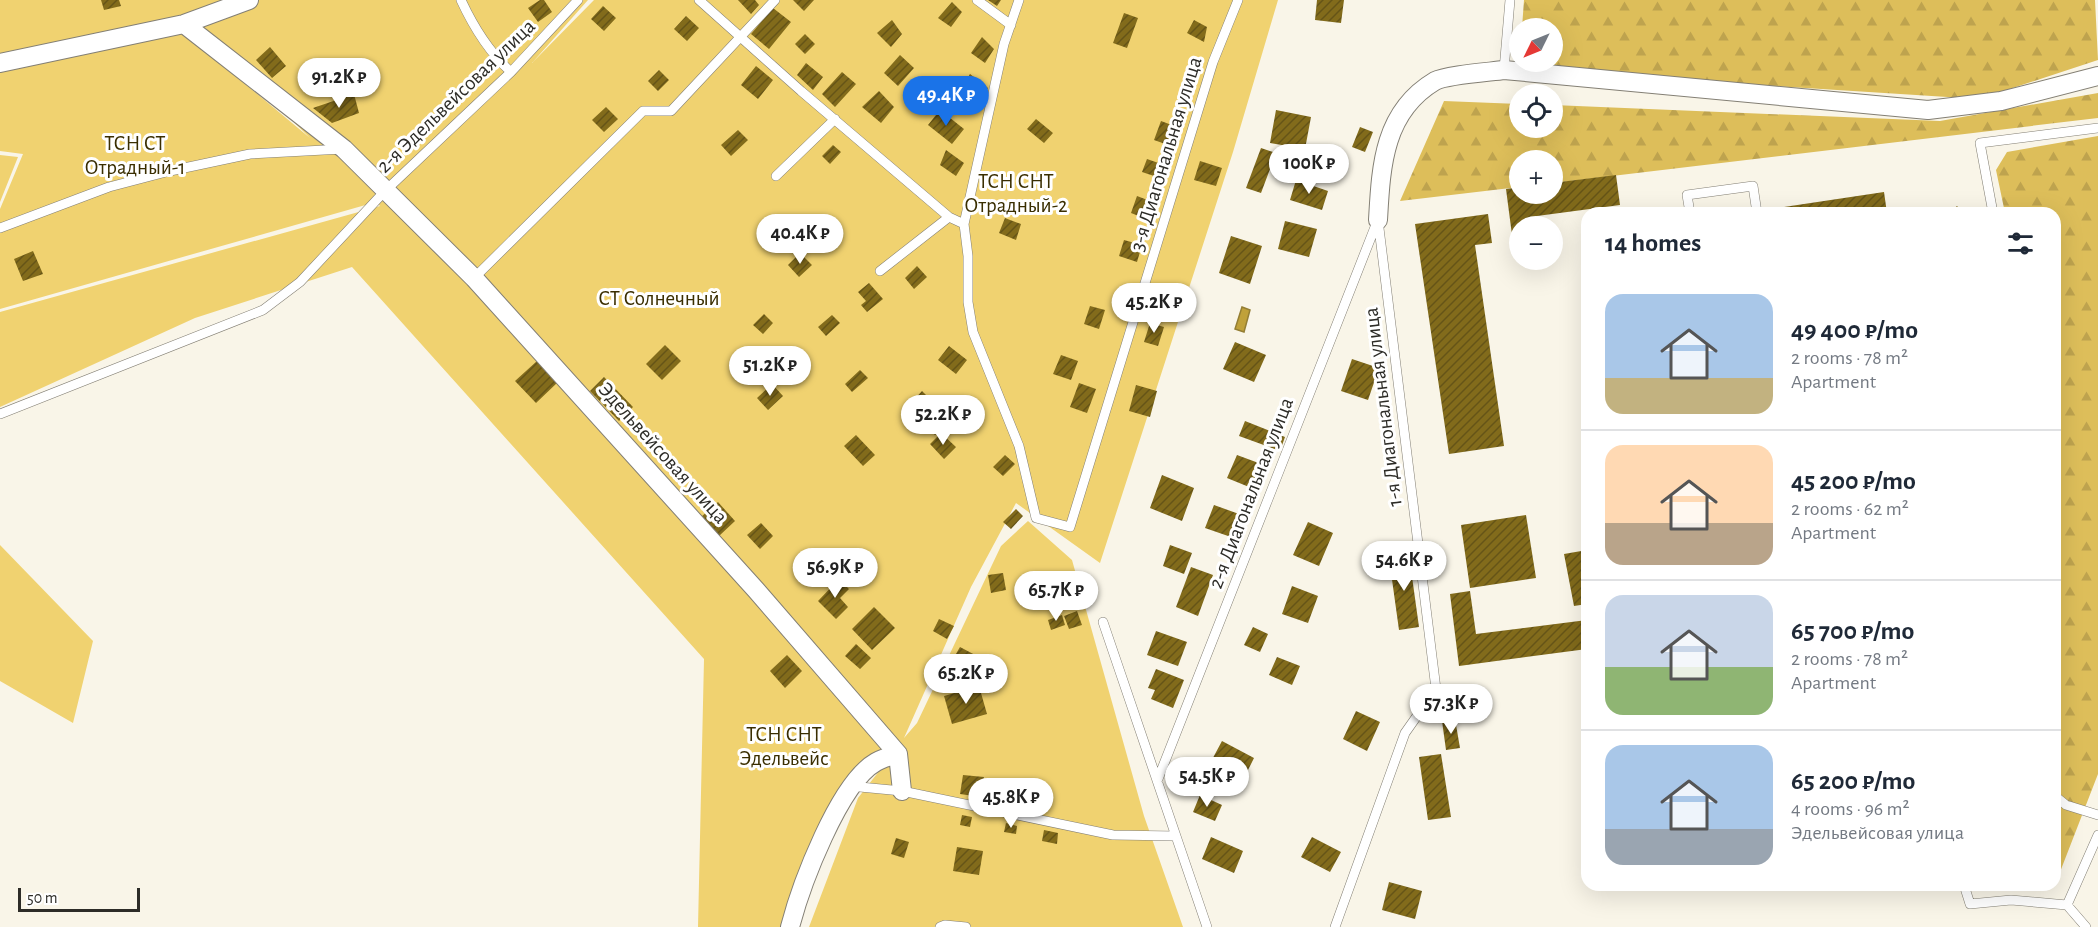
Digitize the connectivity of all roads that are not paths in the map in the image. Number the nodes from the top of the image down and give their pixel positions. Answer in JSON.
{"nodes":[{"id":1,"x":249,"y":0,"type":"edge"},
{"id":2,"x":461,"y":0,"type":"edge"},
{"id":3,"x":578,"y":0,"type":"edge"},
{"id":4,"x":699,"y":0,"type":"edge"},
{"id":5,"x":775,"y":0,"type":"edge"},
{"id":6,"x":977,"y":0,"type":"edge"},
{"id":7,"x":1019,"y":0,"type":"edge"},
{"id":8,"x":1238,"y":0,"type":"edge"},
{"id":9,"x":1509,"y":0,"type":"edge"},
{"id":10,"x":184,"y":24,"type":"junction"},
{"id":11,"x":1011,"y":25,"type":"junction"},
{"id":12,"x":740,"y":37,"type":"junction"},
{"id":13,"x":0,"y":63,"type":"edge"},
{"id":14,"x":1503,"y":70,"type":"junction"},
{"id":15,"x":511,"y":72,"type":"junction"},
{"id":16,"x":2098,"y":76,"type":"edge"},
{"id":17,"x":835,"y":119,"type":"junction"},
{"id":18,"x":2098,"y":128,"type":"edge"},
{"id":19,"x":344,"y":149,"type":"junction"},
{"id":20,"x":776,"y":177,"type":"dead end"},
{"id":21,"x":384,"y":192,"type":"junction"},
{"id":22,"x":1689,"y":207,"type":"edge"},
{"id":23,"x":1757,"y":207,"type":"edge"},
{"id":24,"x":1992,"y":207,"type":"edge"},
{"id":25,"x":949,"y":217,"type":"junction"},
{"id":26,"x":1378,"y":220,"type":"junction"},
{"id":27,"x":964,"y":224,"type":"junction"},
{"id":28,"x":0,"y":228,"type":"edge"},
{"id":29,"x":880,"y":271,"type":"dead end"},
{"id":30,"x":474,"y":278,"type":"junction"},
{"id":31,"x":0,"y":414,"type":"edge"},
{"id":32,"x":1103,"y":622,"type":"dead end"},
{"id":33,"x":898,"y":754,"type":"junction"},
{"id":34,"x":1158,"y":779,"type":"junction"},
{"id":35,"x":860,"y":787,"type":"dead end"},
{"id":36,"x":902,"y":791,"type":"junction"},
{"id":37,"x":2061,"y":801,"type":"edge"},
{"id":38,"x":2098,"y":815,"type":"edge"},
{"id":39,"x":2098,"y":835,"type":"edge"},
{"id":40,"x":1176,"y":836,"type":"junction"},
{"id":41,"x":1966,"y":891,"type":"edge"},
{"id":42,"x":2067,"y":905,"type":"junction"},
{"id":43,"x":790,"y":927,"type":"edge"},
{"id":44,"x":940,"y":927,"type":"edge"},
{"id":45,"x":966,"y":927,"type":"edge"},
{"id":46,"x":1207,"y":927,"type":"edge"},
{"id":47,"x":1335,"y":927,"type":"edge"},
{"id":48,"x":2086,"y":927,"type":"edge"}],
"edges":[{"from":1,"to":10,"type":"street"},
{"from":2,"to":15,"type":"lane"},
{"from":3,"to":15,"type":"lane","name":"2-я Эдельвейсовая улица"},
{"from":4,"to":12,"type":"lane"},
{"from":5,"to":12,"type":"lane"},
{"from":6,"to":11,"type":"lane"},
{"from":7,"to":11,"type":"lane"},
{"from":8,"to":27,"type":"lane","name":"3-я Диагональная улица"},
{"from":9,"to":14,"type":"lane"},
{"from":10,"to":13,"type":"street"},
{"from":10,"to":19,"type":"street","name":"Эдельвейсовая улица"},
{"from":11,"to":27,"type":"lane"},
{"from":12,"to":17,"type":"lane"},
{"from":12,"to":30,"type":"lane"},
{"from":14,"to":16,"type":"street"},
{"from":14,"to":26,"type":"street"},
{"from":15,"to":21,"type":"lane","name":"2-я Эдельвейсовая улица"},
{"from":17,"to":20,"type":"lane"},
{"from":17,"to":25,"type":"lane"},
{"from":18,"to":24,"type":"lane"},
{"from":19,"to":21,"type":"street","name":"Эдельвейсовая улица"},
{"from":19,"to":28,"type":"lane"},
{"from":21,"to":30,"type":"street","name":"Эдельвейсовая улица"},
{"from":21,"to":31,"type":"lane","name":"2-я Эдельвейсовая улица"},
{"from":22,"to":23,"type":"lane"},
{"from":25,"to":27,"type":"lane"},
{"from":25,"to":29,"type":"lane"},
{"from":26,"to":34,"type":"lane","name":"2-я Диагональная улица"},
{"from":26,"to":47,"type":"lane","name":"1-я Диагональная улица"},
{"from":30,"to":33,"type":"street","name":"Эдельвейсовая улица"},
{"from":32,"to":34,"type":"lane"},
{"from":33,"to":36,"type":"street"},
{"from":33,"to":43,"type":"street"},
{"from":34,"to":40,"type":"lane"},
{"from":35,"to":36,"type":"lane"},
{"from":36,"to":40,"type":"lane"},
{"from":37,"to":38,"type":"lane"},
{"from":39,"to":42,"type":"lane"},
{"from":40,"to":46,"type":"lane"},
{"from":41,"to":42,"type":"lane"},
{"from":42,"to":48,"type":"lane"},
{"from":44,"to":45,"type":"lane"}]}
